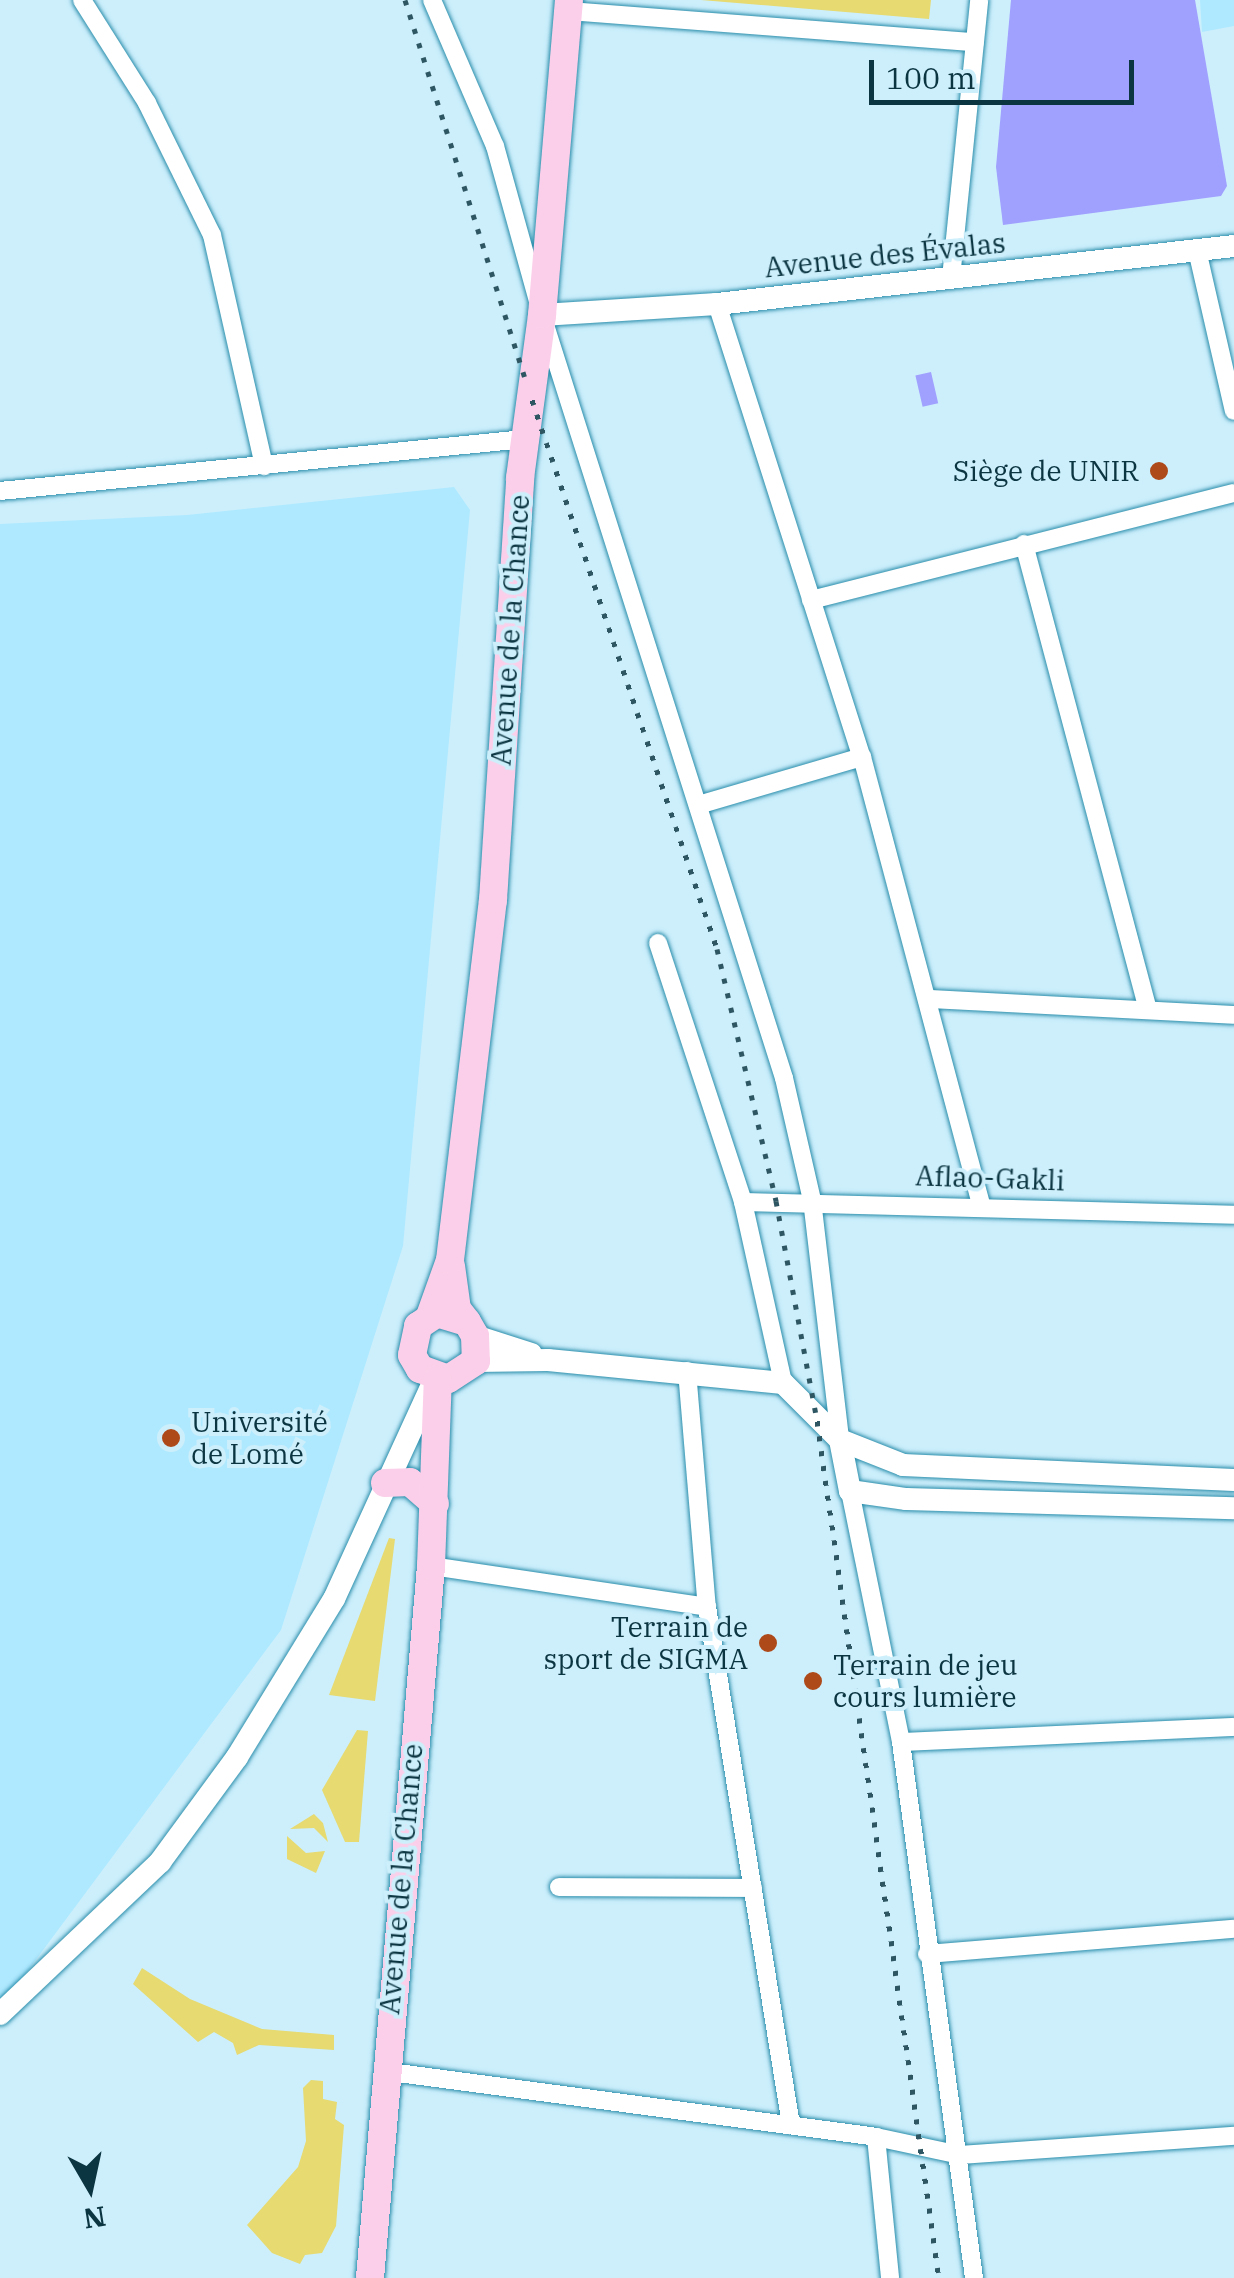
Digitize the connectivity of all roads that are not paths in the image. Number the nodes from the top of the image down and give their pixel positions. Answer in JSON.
{"nodes":[{"id":1,"x":82,"y":0,"type":"edge"},
{"id":2,"x":432,"y":0,"type":"edge"},
{"id":3,"x":979,"y":0,"type":"edge"},
{"id":4,"x":568,"y":6,"type":"edge"},
{"id":5,"x":975,"y":42,"type":"junction"},
{"id":6,"x":1234,"y":246,"type":"edge"},
{"id":7,"x":1199,"y":258,"type":"junction"},
{"id":8,"x":952,"y":278,"type":"junction"},
{"id":9,"x":718,"y":304,"type":"junction"},
{"id":10,"x":542,"y":315,"type":"junction"},
{"id":11,"x":1234,"y":411,"type":"edge"},
{"id":12,"x":525,"y":439,"type":"junction"},
{"id":13,"x":264,"y":466,"type":"junction"},
{"id":14,"x":0,"y":492,"type":"edge"},
{"id":15,"x":1234,"y":493,"type":"edge"},
{"id":16,"x":1024,"y":544,"type":"junction"},
{"id":17,"x":811,"y":600,"type":"junction"},
{"id":18,"x":862,"y":757,"type":"junction"},
{"id":19,"x":698,"y":805,"type":"junction"},
{"id":20,"x":658,"y":943,"type":"dead end"},
{"id":21,"x":930,"y":999,"type":"junction"},
{"id":22,"x":1148,"y":1009,"type":"junction"},
{"id":23,"x":1234,"y":1015,"type":"edge"},
{"id":24,"x":812,"y":1200,"type":"junction"},
{"id":25,"x":744,"y":1202,"type":"junction"},
{"id":26,"x":981,"y":1205,"type":"junction"},
{"id":27,"x":1234,"y":1215,"type":"edge"},
{"id":28,"x":450,"y":1260,"type":"junction"},
{"id":29,"x":430,"y":1316,"type":"junction"},
{"id":30,"x":453,"y":1360,"type":"junction"},
{"id":31,"x":687,"y":1371,"type":"junction"},
{"id":32,"x":784,"y":1383,"type":"junction"},
{"id":33,"x":840,"y":1440,"type":"junction"},
{"id":34,"x":1234,"y":1480,"type":"edge"},
{"id":35,"x":385,"y":1483,"type":"junction"},
{"id":36,"x":850,"y":1490,"type":"junction"},
{"id":37,"x":436,"y":1492,"type":"junction"},
{"id":38,"x":1234,"y":1508,"type":"edge"},
{"id":39,"x":431,"y":1566,"type":"junction"},
{"id":40,"x":707,"y":1607,"type":"junction"},
{"id":41,"x":1234,"y":1727,"type":"edge"},
{"id":42,"x":901,"y":1742,"type":"junction"},
{"id":43,"x":559,"y":1886,"type":"dead end"},
{"id":44,"x":753,"y":1888,"type":"junction"},
{"id":45,"x":1234,"y":1929,"type":"edge"},
{"id":46,"x":926,"y":1954,"type":"junction"},
{"id":47,"x":0,"y":2014,"type":"edge"},
{"id":48,"x":383,"y":2070,"type":"junction"},
{"id":49,"x":791,"y":2126,"type":"junction"},
{"id":50,"x":1234,"y":2136,"type":"edge"},
{"id":51,"x":876,"y":2137,"type":"junction"},
{"id":52,"x":960,"y":2154,"type":"junction"},
{"id":53,"x":370,"y":2278,"type":"edge"},
{"id":54,"x":890,"y":2278,"type":"edge"},
{"id":55,"x":974,"y":2278,"type":"edge"}],
"edges":[{"from":1,"to":13,"type":"street"},
{"from":2,"to":10,"type":"street"},
{"from":3,"to":5,"type":"street"},
{"from":4,"to":5,"type":"street"},
{"from":4,"to":10,"type":"main road","name":"Avenue de la Chance"},
{"from":5,"to":8,"type":"street"},
{"from":6,"to":7,"type":"street","name":"Avenue des Évalas"},
{"from":7,"to":8,"type":"street","name":"Avenue des Évalas"},
{"from":7,"to":11,"type":"street"},
{"from":8,"to":9,"type":"street","name":"Avenue des Évalas"},
{"from":9,"to":10,"type":"street","name":"Avenue des Évalas"},
{"from":9,"to":17,"type":"street"},
{"from":10,"to":12,"type":"main road","name":"Avenue de la Chance"},
{"from":10,"to":19,"type":"street"},
{"from":12,"to":13,"type":"street"},
{"from":12,"to":28,"type":"main road","name":"Avenue de la Chance"},
{"from":13,"to":14,"type":"street"},
{"from":15,"to":16,"type":"street"},
{"from":16,"to":17,"type":"street"},
{"from":16,"to":22,"type":"street"},
{"from":17,"to":18,"type":"street"},
{"from":18,"to":19,"type":"street"},
{"from":18,"to":21,"type":"street"},
{"from":19,"to":24,"type":"street"},
{"from":20,"to":25,"type":"street"},
{"from":21,"to":22,"type":"street"},
{"from":21,"to":26,"type":"street"},
{"from":22,"to":23,"type":"street"},
{"from":24,"to":25,"type":"street","name":"Aflao-Gakli"},
{"from":24,"to":26,"type":"street","name":"Aflao-Gakli"},
{"from":24,"to":33,"type":"street"},
{"from":25,"to":32,"type":"street"},
{"from":26,"to":27,"type":"street","name":"Aflao-Gakli"},
{"from":28,"to":29,"type":"main road","name":"Avenue de la Chance"},
{"from":28,"to":30,"type":"main road","name":"Avenue de la Chance"},
{"from":29,"to":30,"type":"main road"},
{"from":29,"to":30,"type":"main road","name":"Avenue de la Chance"},
{"from":30,"to":31,"type":"street"},
{"from":30,"to":35,"type":"street"},
{"from":30,"to":37,"type":"main road","name":"Avenue de la Chance"},
{"from":31,"to":32,"type":"street"},
{"from":31,"to":40,"type":"street"},
{"from":32,"to":33,"type":"street"},
{"from":33,"to":34,"type":"street"},
{"from":33,"to":36,"type":"street"},
{"from":35,"to":37,"type":"main road"},
{"from":35,"to":47,"type":"street"},
{"from":36,"to":38,"type":"street"},
{"from":36,"to":42,"type":"street"},
{"from":37,"to":39,"type":"main road","name":"Avenue de la Chance"},
{"from":39,"to":40,"type":"street"},
{"from":39,"to":48,"type":"main road","name":"Avenue de la Chance"},
{"from":40,"to":44,"type":"street"},
{"from":41,"to":42,"type":"street"},
{"from":42,"to":46,"type":"street"},
{"from":43,"to":44,"type":"street"},
{"from":44,"to":49,"type":"street"},
{"from":45,"to":46,"type":"street"},
{"from":46,"to":52,"type":"street"},
{"from":48,"to":49,"type":"street"},
{"from":48,"to":53,"type":"main road","name":"Avenue de la Chance"},
{"from":49,"to":51,"type":"street"},
{"from":50,"to":52,"type":"street"},
{"from":51,"to":52,"type":"street"},
{"from":51,"to":54,"type":"street"},
{"from":52,"to":55,"type":"street"}]}
